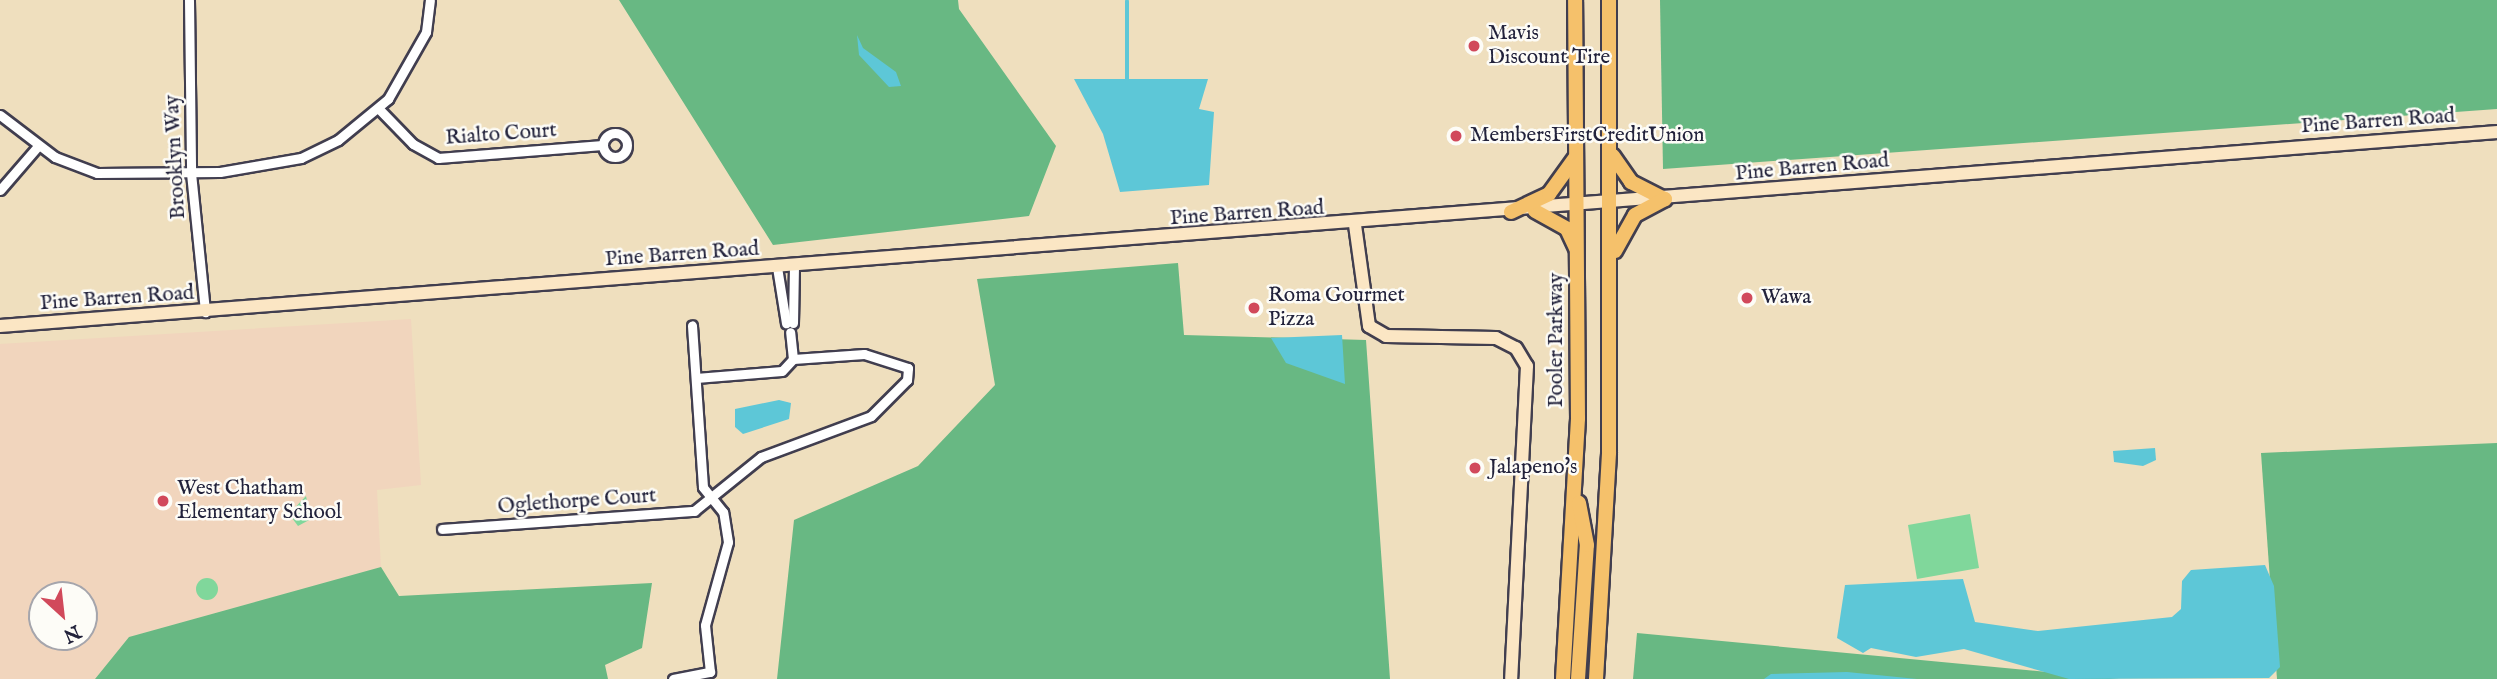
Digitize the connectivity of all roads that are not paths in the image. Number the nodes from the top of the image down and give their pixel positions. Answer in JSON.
{"nodes":[{"id":1,"x":189,"y":0,"type":"edge"},
{"id":2,"x":430,"y":0,"type":"edge"},
{"id":3,"x":1575,"y":0,"type":"edge"},
{"id":4,"x":1609,"y":0,"type":"edge"},
{"id":5,"x":378,"y":108,"type":"junction"},
{"id":6,"x":0,"y":115,"type":"edge"},
{"id":7,"x":2497,"y":132,"type":"edge"},
{"id":8,"x":602,"y":145,"type":"dead end"},
{"id":9,"x":38,"y":146,"type":"junction"},
{"id":10,"x":1578,"y":150,"type":"junction"},
{"id":11,"x":1612,"y":155,"type":"junction"},
{"id":12,"x":191,"y":173,"type":"junction"},
{"id":13,"x":0,"y":190,"type":"edge"},
{"id":14,"x":1665,"y":199,"type":"junction"},
{"id":15,"x":1613,"y":203,"type":"junction"},
{"id":16,"x":1578,"y":207,"type":"junction"},
{"id":17,"x":1535,"y":211,"type":"junction"},
{"id":18,"x":1511,"y":212,"type":"junction"},
{"id":19,"x":1355,"y":225,"type":"junction"},
{"id":20,"x":1578,"y":257,"type":"junction"},
{"id":21,"x":1613,"y":257,"type":"junction"},
{"id":22,"x":794,"y":266,"type":"junction"},
{"id":23,"x":777,"y":267,"type":"junction"},
{"id":24,"x":205,"y":312,"type":"junction"},
{"id":25,"x":692,"y":325,"type":"dead end"},
{"id":26,"x":0,"y":326,"type":"edge"},
{"id":27,"x":790,"y":326,"type":"junction"},
{"id":28,"x":793,"y":359,"type":"junction"},
{"id":29,"x":696,"y":378,"type":"junction"},
{"id":30,"x":1574,"y":481,"type":"junction"},
{"id":31,"x":711,"y":498,"type":"junction"},
{"id":32,"x":442,"y":529,"type":"dead end"},
{"id":33,"x":673,"y":679,"type":"edge"},
{"id":34,"x":1511,"y":679,"type":"edge"},
{"id":35,"x":1563,"y":679,"type":"edge"},
{"id":36,"x":1578,"y":679,"type":"edge"},
{"id":37,"x":1596,"y":679,"type":"edge"}],
"edges":[{"from":1,"to":12,"type":"street","name":"Brooklyn Way"},
{"from":2,"to":5,"type":"street"},
{"from":3,"to":10,"type":"main road","name":"Pooler Parkway"},
{"from":4,"to":11,"type":"main road"},
{"from":5,"to":8,"type":"street","name":"Rialto Court"},
{"from":5,"to":12,"type":"street"},
{"from":6,"to":9,"type":"street"},
{"from":7,"to":14,"type":"main road","name":"Pine Barren Road"},
{"from":9,"to":12,"type":"street"},
{"from":9,"to":13,"type":"street"},
{"from":10,"to":16,"type":"main road","name":"Pooler Parkway"},
{"from":10,"to":18,"type":"main road"},
{"from":11,"to":14,"type":"main road"},
{"from":11,"to":15,"type":"main road"},
{"from":12,"to":24,"type":"street","name":"Brooklyn Way"},
{"from":14,"to":15,"type":"main road","name":"Pine Barren Road"},
{"from":14,"to":21,"type":"main road"},
{"from":15,"to":16,"type":"main road","name":"Pine Barren Road"},
{"from":15,"to":21,"type":"main road"},
{"from":16,"to":17,"type":"main road","name":"Pine Barren Road"},
{"from":16,"to":20,"type":"main road","name":"Pooler Parkway"},
{"from":17,"to":18,"type":"main road","name":"Pine Barren Road"},
{"from":17,"to":20,"type":"main road"},
{"from":18,"to":19,"type":"main road","name":"Pine Barren Road"},
{"from":19,"to":22,"type":"main road","name":"Pine Barren Road"},
{"from":19,"to":34,"type":"main road"},
{"from":20,"to":30,"type":"main road","name":"Pooler Parkway"},
{"from":21,"to":37,"type":"main road"},
{"from":22,"to":23,"type":"main road","name":"Pine Barren Road"},
{"from":22,"to":27,"type":"street"},
{"from":23,"to":24,"type":"main road","name":"Pine Barren Road"},
{"from":23,"to":27,"type":"street"},
{"from":24,"to":26,"type":"main road","name":"Pine Barren Road"},
{"from":25,"to":29,"type":"street"},
{"from":27,"to":28,"type":"street"},
{"from":28,"to":29,"type":"street"},
{"from":28,"to":31,"type":"street","name":"Oglethorpe Court"},
{"from":29,"to":31,"type":"street"},
{"from":30,"to":35,"type":"main road","name":"Pooler Parkway"},
{"from":30,"to":36,"type":"main road"},
{"from":31,"to":32,"type":"street","name":"Oglethorpe Court"},
{"from":31,"to":33,"type":"street"}]}
